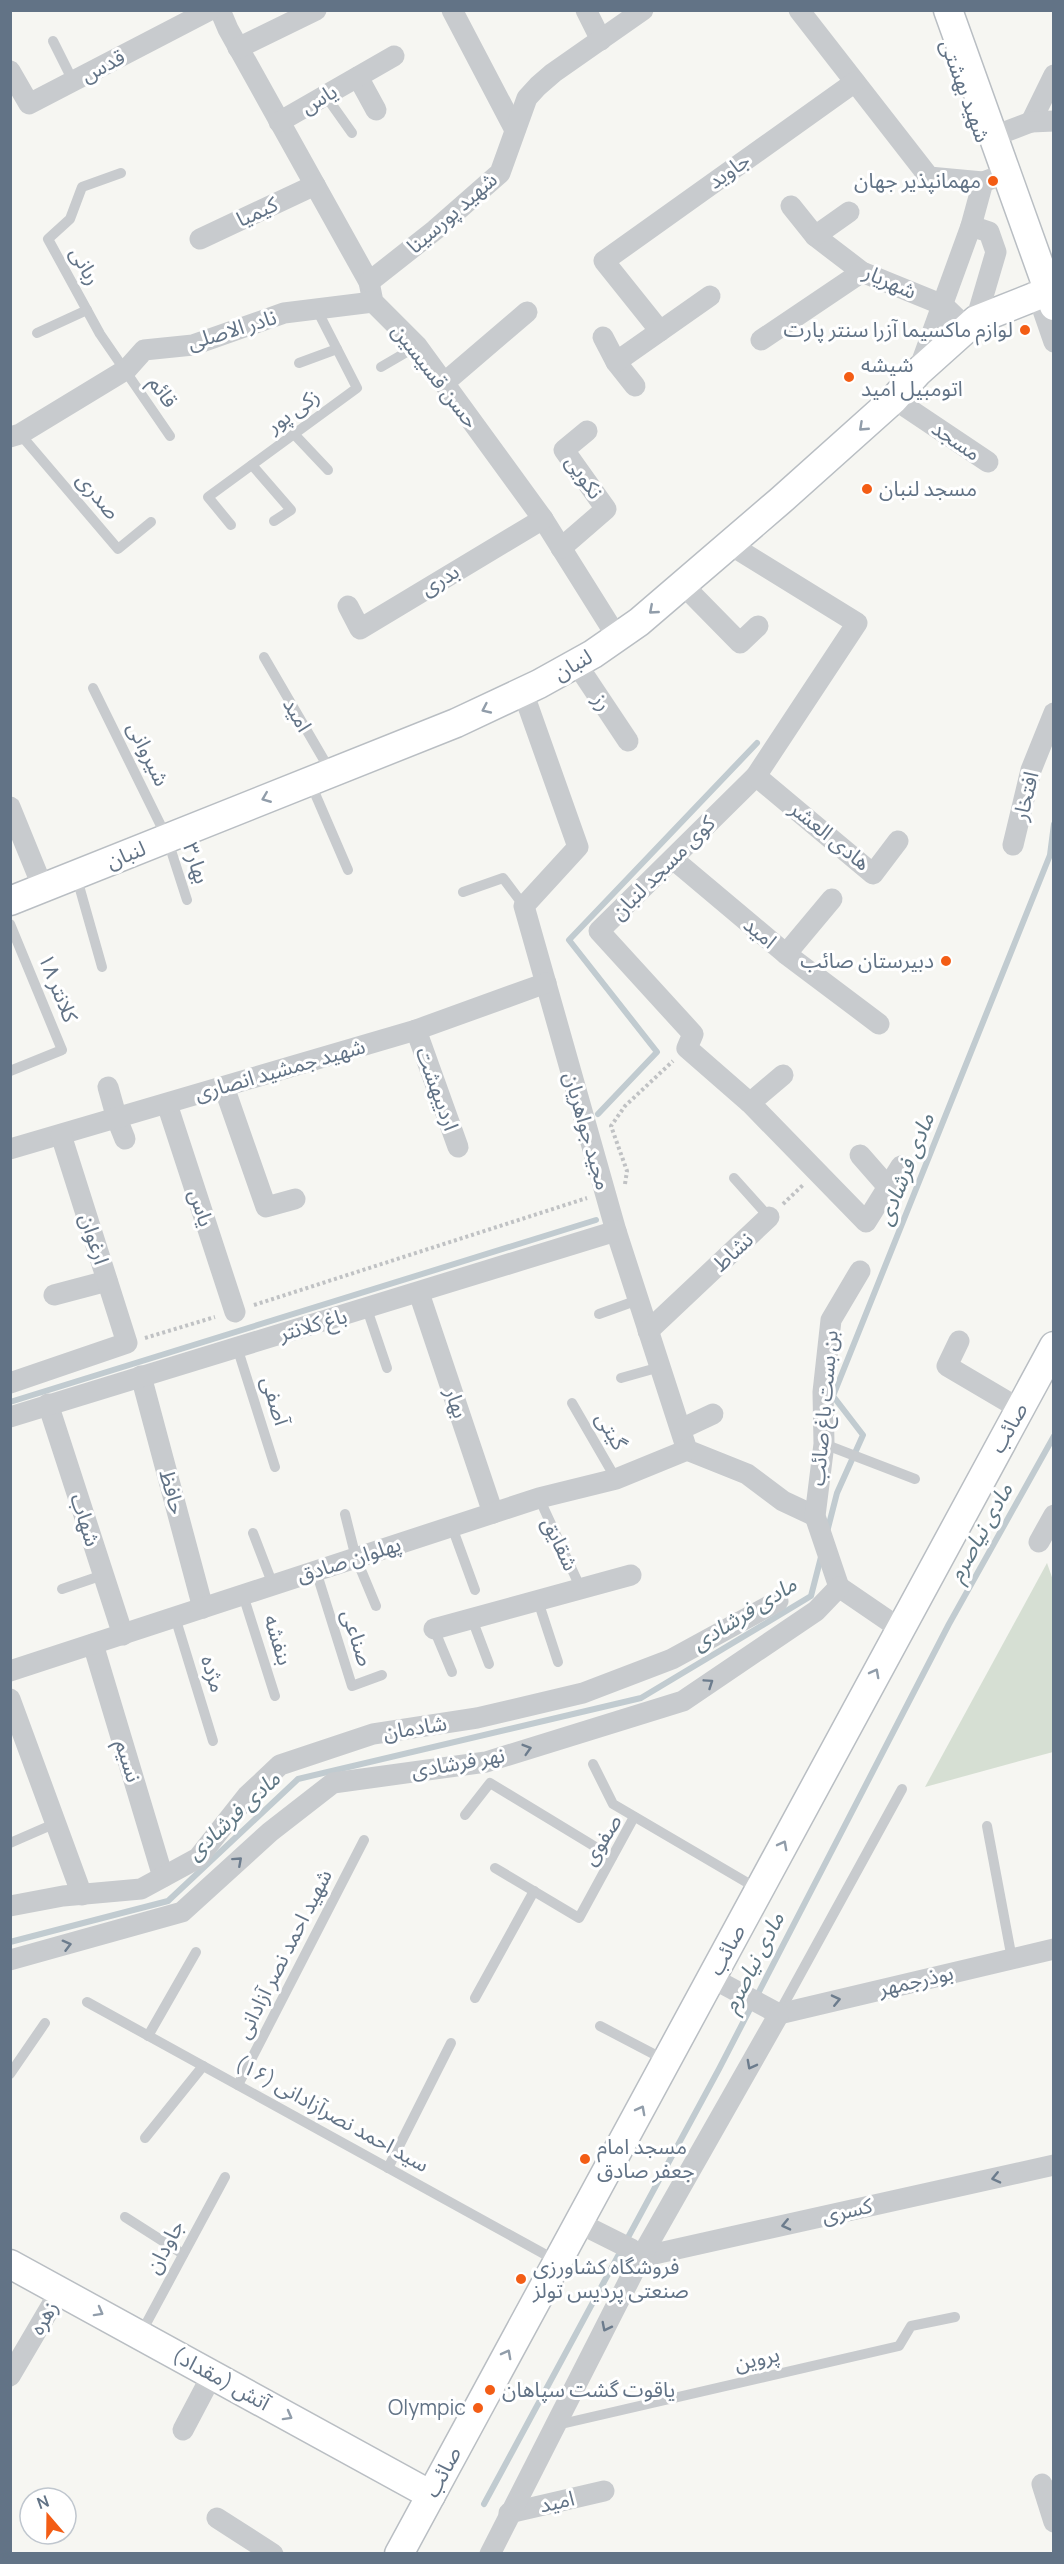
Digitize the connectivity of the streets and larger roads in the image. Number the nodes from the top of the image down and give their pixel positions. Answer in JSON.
{"nodes":[{"id":1,"x":210,"y":10,"type":"edge"},
{"id":2,"x":220,"y":10,"type":"edge"},
{"id":3,"x":316,"y":10,"type":"edge"},
{"id":4,"x":452,"y":10,"type":"edge"},
{"id":5,"x":586,"y":10,"type":"edge"},
{"id":6,"x":644,"y":10,"type":"edge"},
{"id":7,"x":799,"y":10,"type":"edge"},
{"id":8,"x":935,"y":10,"type":"edge"},
{"id":9,"x":948,"y":10,"type":"edge"},
{"id":10,"x":601,"y":40,"type":"junction"},
{"id":11,"x":238,"y":48,"type":"junction"},
{"id":12,"x":394,"y":56,"type":"dead end"},
{"id":13,"x":10,"y":71,"type":"edge"},
{"id":14,"x":1053,"y":75,"type":"edge"},
{"id":15,"x":358,"y":77,"type":"junction"},
{"id":16,"x":855,"y":82,"type":"junction"},
{"id":17,"x":376,"y":110,"type":"dead end"},
{"id":18,"x":1053,"y":121,"type":"edge"},
{"id":19,"x":279,"y":122,"type":"junction"},
{"id":20,"x":1031,"y":122,"type":"junction"},
{"id":21,"x":515,"y":130,"type":"junction"},
{"id":22,"x":994,"y":136,"type":"junction"},
{"id":23,"x":995,"y":178,"type":"junction"},
{"id":24,"x":315,"y":185,"type":"junction"},
{"id":25,"x":791,"y":206,"type":"dead end"},
{"id":26,"x":849,"y":212,"type":"dead end"},
{"id":27,"x":971,"y":226,"type":"junction"},
{"id":28,"x":815,"y":236,"type":"junction"},
{"id":29,"x":200,"y":239,"type":"dead end"},
{"id":30,"x":862,"y":272,"type":"junction"},
{"id":31,"x":371,"y":292,"type":"junction"},
{"id":32,"x":710,"y":296,"type":"dead end"},
{"id":33,"x":1047,"y":297,"type":"edge"},
{"id":34,"x":943,"y":305,"type":"junction"},
{"id":35,"x":527,"y":312,"type":"dead end"},
{"id":36,"x":971,"y":324,"type":"junction"},
{"id":37,"x":660,"y":331,"type":"junction"},
{"id":38,"x":603,"y":337,"type":"dead end"},
{"id":39,"x":761,"y":340,"type":"dead end"},
{"id":40,"x":1053,"y":342,"type":"edge"},
{"id":41,"x":616,"y":362,"type":"junction"},
{"id":42,"x":918,"y":372,"type":"junction"},
{"id":43,"x":444,"y":383,"type":"junction"},
{"id":44,"x":635,"y":386,"type":"dead end"},
{"id":45,"x":894,"y":399,"type":"junction"},
{"id":46,"x":587,"y":431,"type":"dead end"},
{"id":47,"x":15,"y":435,"type":"edge"},
{"id":48,"x":988,"y":462,"type":"dead end"},
{"id":49,"x":543,"y":519,"type":"junction"},
{"id":50,"x":729,"y":544,"type":"junction"},
{"id":51,"x":561,"y":548,"type":"junction"},
{"id":52,"x":683,"y":585,"type":"junction"},
{"id":53,"x":348,"y":606,"type":"dead end"},
{"id":54,"x":758,"y":626,"type":"dead end"},
{"id":55,"x":617,"y":637,"type":"junction"},
{"id":56,"x":576,"y":663,"type":"junction"},
{"id":57,"x":523,"y":692,"type":"junction"},
{"id":58,"x":1053,"y":713,"type":"edge"},
{"id":59,"x":628,"y":741,"type":"dead end"},
{"id":60,"x":756,"y":776,"type":"junction"},
{"id":61,"x":10,"y":807,"type":"edge"},
{"id":62,"x":898,"y":841,"type":"dead end"},
{"id":63,"x":1013,"y":845,"type":"dead end"},
{"id":64,"x":673,"y":859,"type":"junction"},
{"id":65,"x":44,"y":888,"type":"junction"},
{"id":66,"x":832,"y":899,"type":"dead end"},
{"id":67,"x":10,"y":901,"type":"edge"},
{"id":68,"x":786,"y":954,"type":"junction"},
{"id":69,"x":546,"y":983,"type":"junction"},
{"id":70,"x":879,"y":1024,"type":"dead end"},
{"id":71,"x":416,"y":1030,"type":"junction"},
{"id":72,"x":783,"y":1075,"type":"dead end"},
{"id":73,"x":108,"y":1087,"type":"dead end"},
{"id":74,"x":224,"y":1087,"type":"junction"},
{"id":75,"x":750,"y":1103,"type":"junction"},
{"id":76,"x":167,"y":1104,"type":"junction"},
{"id":77,"x":117,"y":1119,"type":"junction"},
{"id":78,"x":61,"y":1135,"type":"junction"},
{"id":79,"x":125,"y":1138,"type":"dead end"},
{"id":80,"x":458,"y":1147,"type":"dead end"},
{"id":81,"x":10,"y":1149,"type":"edge"},
{"id":82,"x":860,"y":1155,"type":"dead end"},
{"id":83,"x":901,"y":1166,"type":"dead end"},
{"id":84,"x":888,"y":1187,"type":"junction"},
{"id":85,"x":294,"y":1199,"type":"dead end"},
{"id":86,"x":769,"y":1217,"type":"road end"},
{"id":87,"x":616,"y":1231,"type":"junction"},
{"id":88,"x":860,"y":1271,"type":"dead end"},
{"id":89,"x":107,"y":1281,"type":"junction"},
{"id":90,"x":419,"y":1293,"type":"junction"},
{"id":91,"x":54,"y":1294,"type":"dead end"},
{"id":92,"x":235,"y":1312,"type":"road end"},
{"id":93,"x":648,"y":1331,"type":"junction"},
{"id":94,"x":959,"y":1341,"type":"dead end"},
{"id":95,"x":1053,"y":1346,"type":"edge"},
{"id":96,"x":141,"y":1376,"type":"junction"},
{"id":97,"x":10,"y":1383,"type":"edge"},
{"id":98,"x":48,"y":1404,"type":"junction"},
{"id":99,"x":1020,"y":1409,"type":"junction"},
{"id":100,"x":713,"y":1414,"type":"dead end"},
{"id":101,"x":10,"y":1417,"type":"edge"},
{"id":102,"x":681,"y":1428,"type":"junction"},
{"id":103,"x":687,"y":1450,"type":"junction"},
{"id":104,"x":493,"y":1513,"type":"junction"},
{"id":105,"x":1053,"y":1515,"type":"edge"},
{"id":106,"x":815,"y":1516,"type":"junction"},
{"id":107,"x":1039,"y":1542,"type":"dead end"},
{"id":108,"x":631,"y":1575,"type":"dead end"},
{"id":109,"x":839,"y":1587,"type":"junction"},
{"id":110,"x":778,"y":1601,"type":"dead end"},
{"id":111,"x":203,"y":1608,"type":"junction"},
{"id":112,"x":899,"y":1628,"type":"junction"},
{"id":113,"x":434,"y":1629,"type":"road end"},
{"id":114,"x":123,"y":1635,"type":"junction"},
{"id":115,"x":93,"y":1644,"type":"junction"},
{"id":116,"x":10,"y":1671,"type":"edge"},
{"id":117,"x":10,"y":1699,"type":"edge"},
{"id":118,"x":163,"y":1877,"type":"junction"},
{"id":119,"x":82,"y":1895,"type":"junction"},
{"id":120,"x":10,"y":1906,"type":"edge"},
{"id":121,"x":1053,"y":1949,"type":"edge"},
{"id":122,"x":10,"y":1960,"type":"edge"},
{"id":123,"x":712,"y":1978,"type":"junction"},
{"id":124,"x":779,"y":2014,"type":"junction"},
{"id":125,"x":1053,"y":2165,"type":"edge"},
{"id":126,"x":579,"y":2223,"type":"junction"},
{"id":127,"x":629,"y":2249,"type":"junction"},
{"id":128,"x":10,"y":2264,"type":"edge"},
{"id":129,"x":60,"y":2291,"type":"junction"},
{"id":130,"x":212,"y":2375,"type":"junction"},
{"id":131,"x":10,"y":2376,"type":"edge"},
{"id":132,"x":183,"y":2430,"type":"dead end"},
{"id":133,"x":1042,"y":2484,"type":"dead end"},
{"id":134,"x":604,"y":2491,"type":"dead end"},
{"id":135,"x":431,"y":2495,"type":"junction"},
{"id":136,"x":509,"y":2513,"type":"junction"},
{"id":137,"x":217,"y":2518,"type":"dead end"},
{"id":138,"x":1053,"y":2522,"type":"edge"},
{"id":139,"x":273,"y":2553,"type":"edge"},
{"id":140,"x":399,"y":2553,"type":"edge"},
{"id":141,"x":489,"y":2553,"type":"edge"}],
"edges":[{"from":1,"to":13,"type":"street","name":"قدس"},
{"from":2,"to":11,"type":"street","name":"حسن قسیسین"},
{"from":3,"to":11,"type":"street"},
{"from":4,"to":21,"type":"street"},
{"from":5,"to":10,"type":"street"},
{"from":6,"to":10,"type":"street","name":"شهید پورسینا"},
{"from":7,"to":16,"type":"street"},
{"from":8,"to":23,"type":"street","name":"شهید بهشتی"},
{"from":9,"to":22,"type":"main road","name":"شهید بهشتی"},
{"from":10,"to":21,"type":"street","name":"شهید پورسینا"},
{"from":11,"to":19,"type":"street","name":"حسن قسیسین"},
{"from":12,"to":15,"type":"street","name":"یاس"},
{"from":14,"to":20,"type":"street"},
{"from":15,"to":17,"type":"street","name":"یاس"},
{"from":15,"to":19,"type":"street","name":"یاس"},
{"from":16,"to":23,"type":"street"},
{"from":16,"to":37,"type":"street","name":"جاوید"},
{"from":18,"to":20,"type":"street"},
{"from":19,"to":24,"type":"street","name":"حسن قسیسین"},
{"from":20,"to":22,"type":"street"},
{"from":21,"to":31,"type":"street","name":"شهید پورسینا"},
{"from":22,"to":23,"type":"main road","name":"شهید بهشتی"},
{"from":23,"to":27,"type":"street"},
{"from":23,"to":33,"type":"main road","name":"شهید بهشتی"},
{"from":24,"to":29,"type":"street","name":"کیمیا"},
{"from":24,"to":31,"type":"street","name":"حسن قسیسین"},
{"from":25,"to":28,"type":"street","name":"شهریار"},
{"from":26,"to":28,"type":"street"},
{"from":27,"to":34,"type":"street"},
{"from":27,"to":36,"type":"street"},
{"from":28,"to":30,"type":"street","name":"شهریار"},
{"from":30,"to":34,"type":"street","name":"شهریار"},
{"from":30,"to":39,"type":"street"},
{"from":31,"to":43,"type":"street","name":"حسن قسیسین"},
{"from":31,"to":47,"type":"street","name":"نادر الاصلی"},
{"from":32,"to":37,"type":"street"},
{"from":33,"to":36,"type":"main road","name":"لنبان"},
{"from":33,"to":40,"type":"street","name":"شهید بهشتی"},
{"from":34,"to":36,"type":"street","name":"شهریار"},
{"from":34,"to":42,"type":"street"},
{"from":35,"to":43,"type":"street"},
{"from":36,"to":42,"type":"main road","name":"لنبان"},
{"from":37,"to":41,"type":"street"},
{"from":38,"to":41,"type":"street"},
{"from":41,"to":44,"type":"street"},
{"from":42,"to":45,"type":"main road","name":"لنبان"},
{"from":43,"to":49,"type":"street","name":"حسن قسیسین"},
{"from":45,"to":48,"type":"street","name":"مسجد"},
{"from":45,"to":50,"type":"main road","name":"لنبان","one_way":true},
{"from":46,"to":51,"type":"street","name":"نکویی"},
{"from":49,"to":51,"type":"street","name":"حسن قسیسین"},
{"from":49,"to":53,"type":"street","name":"بدری"},
{"from":50,"to":52,"type":"main road","name":"لنبان"},
{"from":50,"to":60,"type":"street","name":"کوی مسجد لنبان"},
{"from":51,"to":55,"type":"street","name":"حسن قسیسین"},
{"from":52,"to":54,"type":"street"},
{"from":52,"to":55,"type":"main road","name":"لنبان","one_way":true},
{"from":55,"to":56,"type":"main road","name":"لنبان"},
{"from":56,"to":57,"type":"main road","name":"لنبان"},
{"from":56,"to":59,"type":"street","name":"رز"},
{"from":57,"to":65,"type":"main road","name":"لنبان","one_way":true},
{"from":57,"to":69,"type":"street","name":"مجید جواهریان"},
{"from":58,"to":63,"type":"street","name":"افتخار"},
{"from":60,"to":62,"type":"street","name":"هادی العشر"},
{"from":60,"to":64,"type":"street","name":"کوی مسجد لنبان"},
{"from":61,"to":65,"type":"street"},
{"from":64,"to":68,"type":"street","name":"امید"},
{"from":64,"to":75,"type":"street","name":"کوی مسجد لنبان"},
{"from":65,"to":67,"type":"main road","name":"لنبان"},
{"from":66,"to":68,"type":"street"},
{"from":68,"to":70,"type":"street","name":"امید"},
{"from":69,"to":71,"type":"street","name":"شهید جمشید انصاری"},
{"from":69,"to":87,"type":"street","name":"مجید جواهریان"},
{"from":71,"to":74,"type":"street","name":"شهید جمشید انصاری"},
{"from":71,"to":80,"type":"street","name":"اردیبهشت"},
{"from":72,"to":75,"type":"street"},
{"from":73,"to":77,"type":"street"},
{"from":74,"to":76,"type":"street","name":"شهید جمشید انصاری"},
{"from":74,"to":85,"type":"street"},
{"from":75,"to":84,"type":"street"},
{"from":76,"to":77,"type":"street","name":"شهید جمشید انصاری"},
{"from":76,"to":92,"type":"street","name":"یاس"},
{"from":77,"to":78,"type":"street","name":"شهید جمشید انصاری"},
{"from":77,"to":79,"type":"street"},
{"from":78,"to":81,"type":"street","name":"شهید جمشید انصاری"},
{"from":78,"to":89,"type":"street","name":"ارغوان"},
{"from":82,"to":84,"type":"street"},
{"from":83,"to":84,"type":"street"},
{"from":86,"to":93,"type":"street","name":"نشاط"},
{"from":87,"to":90,"type":"street","name":"باغ کلانتر"},
{"from":87,"to":93,"type":"street","name":"مجید جواهریان"},
{"from":88,"to":106,"type":"street","name":"بن بست باغ صائب"},
{"from":89,"to":91,"type":"street"},
{"from":89,"to":97,"type":"street","name":"ارغوان"},
{"from":90,"to":96,"type":"street","name":"باغ کلانتر"},
{"from":90,"to":104,"type":"street","name":"بهار"},
{"from":93,"to":102,"type":"street","name":"مجید جواهریان"},
{"from":94,"to":99,"type":"street"},
{"from":95,"to":99,"type":"main road","name":"صائب"},
{"from":96,"to":98,"type":"street","name":"باغ کلانتر"},
{"from":96,"to":111,"type":"street","name":"حافظ"},
{"from":98,"to":101,"type":"street","name":"باغ کلانتر"},
{"from":98,"to":114,"type":"street","name":"شهاب"},
{"from":99,"to":112,"type":"main road","name":"صائب"},
{"from":100,"to":102,"type":"street"},
{"from":102,"to":103,"type":"street","name":"مجید جواهریان"},
{"from":103,"to":104,"type":"street","name":"پهلوان صادق"},
{"from":103,"to":106,"type":"street"},
{"from":104,"to":111,"type":"street","name":"پهلوان صادق"},
{"from":105,"to":107,"type":"street"},
{"from":106,"to":109,"type":"street"},
{"from":108,"to":113,"type":"street","name":"شقایق"},
{"from":109,"to":112,"type":"street"},
{"from":122,"to":109,"type":"street","name":"نهر فرشادی","one_way":true},
{"from":110,"to":118,"type":"street","name":"شادمان"},
{"from":111,"to":114,"type":"street","name":"پهلوان صادق"},
{"from":123,"to":112,"type":"main road","name":"صائب","one_way":true},
{"from":114,"to":115,"type":"street","name":"پهلوان صادق"},
{"from":115,"to":116,"type":"street","name":"پهلوان صادق"},
{"from":115,"to":118,"type":"street","name":"نسیم"},
{"from":117,"to":119,"type":"street"},
{"from":118,"to":119,"type":"street","name":"شادمان"},
{"from":119,"to":120,"type":"street","name":"شادمان"},
{"from":124,"to":121,"type":"street","name":"بوذرجمهر","one_way":true},
{"from":123,"to":124,"type":"street"},
{"from":126,"to":123,"type":"main road","name":"صائب","one_way":true},
{"from":124,"to":127,"type":"street","one_way":true},
{"from":125,"to":127,"type":"street","name":"کسری","one_way":true},
{"from":126,"to":127,"type":"street"},
{"from":135,"to":126,"type":"main road","name":"صائب","one_way":true},
{"from":127,"to":136,"type":"street","one_way":true},
{"from":128,"to":129,"type":"main road","name":"آتش (مقداد)"},
{"from":129,"to":130,"type":"main road","name":"آتش (مقداد)","one_way":true},
{"from":129,"to":131,"type":"street","name":"زهره"},
{"from":130,"to":132,"type":"street"},
{"from":130,"to":135,"type":"main road","name":"آتش (مقداد)","one_way":true},
{"from":133,"to":138,"type":"street"},
{"from":134,"to":136,"type":"street","name":"امید"},
{"from":135,"to":140,"type":"main road","name":"صائب"},
{"from":136,"to":141,"type":"street"},
{"from":137,"to":139,"type":"street"}]}
